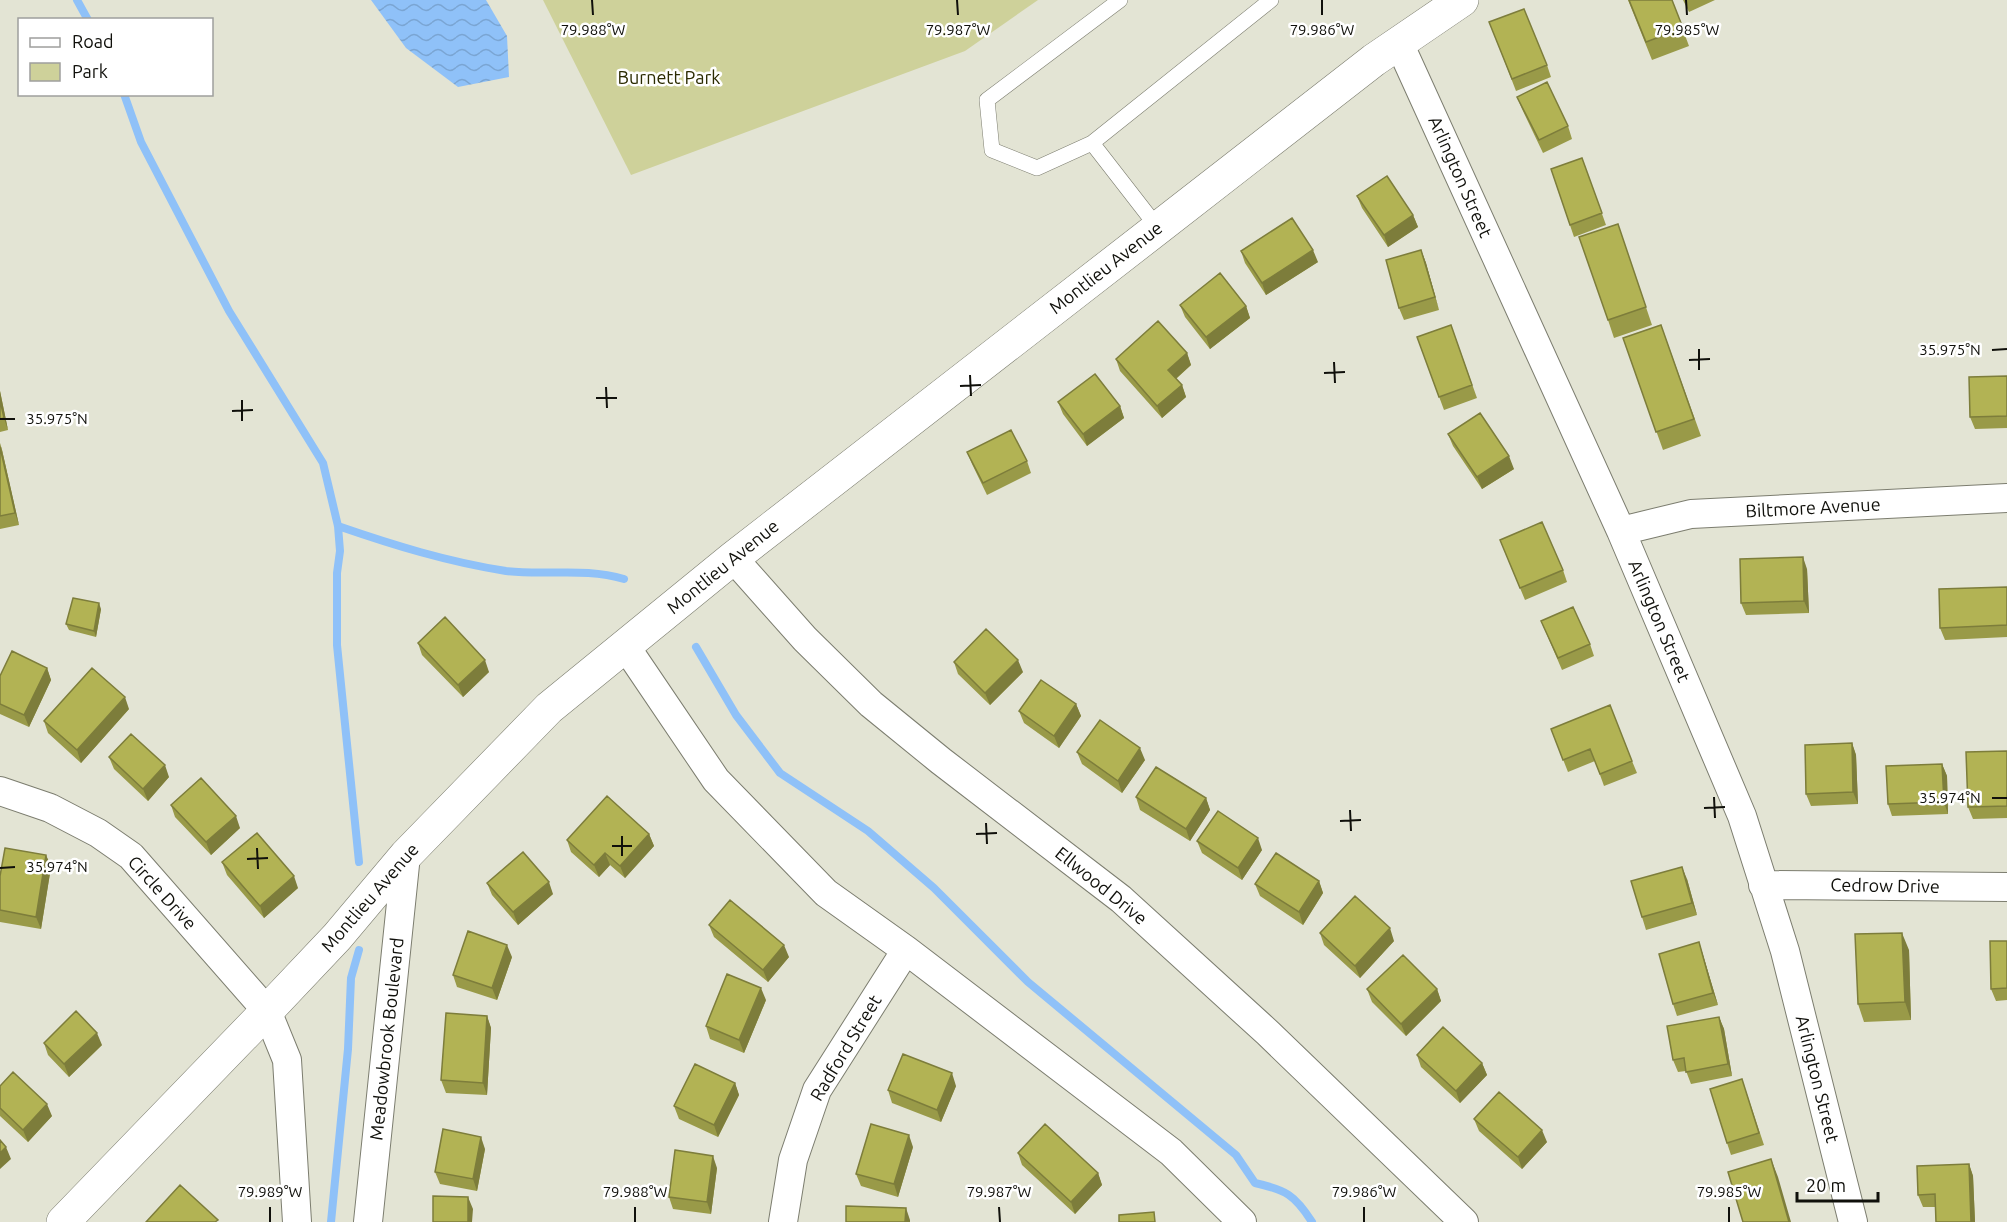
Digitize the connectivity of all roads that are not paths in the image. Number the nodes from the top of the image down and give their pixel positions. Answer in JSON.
{"nodes":[{"id":1,"x":1120,"y":0,"type":"edge"},
{"id":2,"x":1271,"y":0,"type":"edge"},
{"id":3,"x":1462,"y":0,"type":"edge"},
{"id":4,"x":1399,"y":43,"type":"junction"},
{"id":5,"x":1092,"y":143,"type":"junction"},
{"id":6,"x":1158,"y":228,"type":"junction"},
{"id":7,"x":2007,"y":498,"type":"edge"},
{"id":8,"x":1621,"y":531,"type":"junction"},
{"id":9,"x":733,"y":558,"type":"junction"},
{"id":10,"x":626,"y":647,"type":"junction"},
{"id":11,"x":0,"y":791,"type":"edge"},
{"id":12,"x":406,"y":855,"type":"junction"},
{"id":13,"x":1763,"y":885,"type":"junction"},
{"id":14,"x":2007,"y":888,"type":"edge"},
{"id":15,"x":906,"y":950,"type":"junction"},
{"id":16,"x":267,"y":1011,"type":"junction"},
{"id":17,"x":63,"y":1222,"type":"edge"},
{"id":18,"x":297,"y":1222,"type":"edge"},
{"id":19,"x":368,"y":1222,"type":"edge"},
{"id":20,"x":783,"y":1222,"type":"edge"},
{"id":21,"x":1242,"y":1222,"type":"edge"},
{"id":22,"x":1464,"y":1222,"type":"edge"},
{"id":23,"x":1853,"y":1222,"type":"edge"}],
"edges":[{"from":1,"to":5,"type":"lane"},
{"from":2,"to":5,"type":"lane"},
{"from":3,"to":4,"type":"street","name":"Montlieu Avenue"},
{"from":4,"to":6,"type":"street","name":"Montlieu Avenue"},
{"from":4,"to":8,"type":"street","name":"Arlington Street"},
{"from":5,"to":6,"type":"lane"},
{"from":6,"to":9,"type":"street","name":"Montlieu Avenue"},
{"from":7,"to":8,"type":"street","name":"Biltmore Avenue"},
{"from":8,"to":13,"type":"street","name":"Arlington Street"},
{"from":9,"to":10,"type":"street","name":"Montlieu Avenue"},
{"from":9,"to":22,"type":"street","name":"Ellwood Drive"},
{"from":10,"to":12,"type":"street","name":"Montlieu Avenue"},
{"from":10,"to":15,"type":"street"},
{"from":11,"to":16,"type":"street","name":"Circle Drive"},
{"from":12,"to":16,"type":"street","name":"Montlieu Avenue"},
{"from":12,"to":19,"type":"street","name":"Meadowbrook Boulevard"},
{"from":13,"to":14,"type":"street","name":"Cedrow Drive"},
{"from":13,"to":23,"type":"street","name":"Arlington Street"},
{"from":15,"to":20,"type":"street","name":"Radford Street"},
{"from":15,"to":21,"type":"street"},
{"from":16,"to":17,"type":"street","name":"Montlieu Avenue"},
{"from":16,"to":18,"type":"street"}]}
